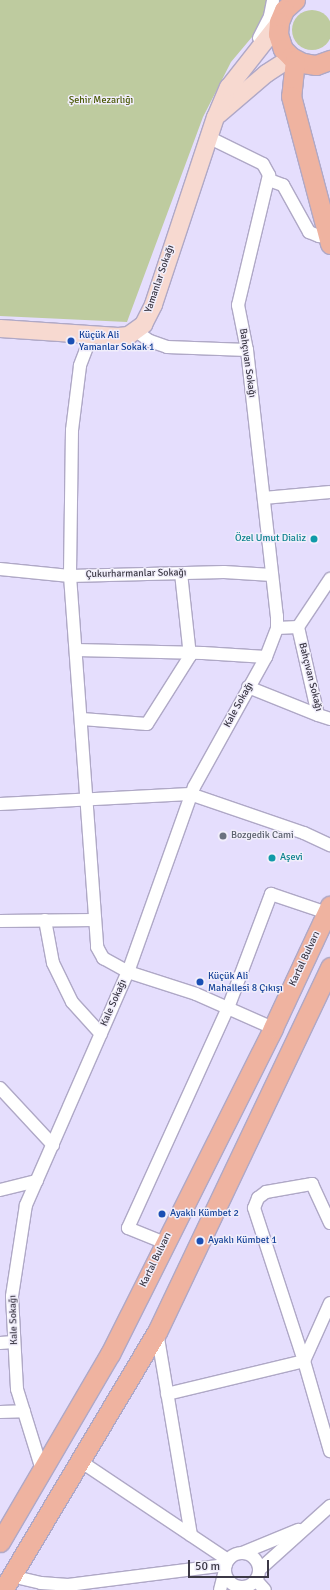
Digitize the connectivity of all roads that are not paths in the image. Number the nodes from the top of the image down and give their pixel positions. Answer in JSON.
{"nodes":[{"id":1,"x":273,"y":0,"type":"edge"},
{"id":2,"x":295,"y":0,"type":"edge"},
{"id":3,"x":279,"y":22,"type":"junction"},
{"id":4,"x":254,"y":54,"type":"junction"},
{"id":5,"x":293,"y":59,"type":"junction"},
{"id":6,"x":330,"y":60,"type":"edge"},
{"id":7,"x":215,"y":117,"type":"junction"},
{"id":8,"x":208,"y":137,"type":"junction"},
{"id":9,"x":269,"y":180,"type":"junction"},
{"id":10,"x":329,"y":240,"type":"edge"},
{"id":11,"x":0,"y":328,"type":"edge"},
{"id":12,"x":136,"y":331,"type":"junction"},
{"id":13,"x":92,"y":334,"type":"junction"},
{"id":14,"x":247,"y":350,"type":"junction"},
{"id":15,"x":330,"y":492,"type":"edge"},
{"id":16,"x":264,"y":498,"type":"junction"},
{"id":17,"x":0,"y":569,"type":"edge"},
{"id":18,"x":181,"y":573,"type":"junction"},
{"id":19,"x":272,"y":575,"type":"junction"},
{"id":20,"x":70,"y":576,"type":"junction"},
{"id":21,"x":330,"y":579,"type":"edge"},
{"id":22,"x":277,"y":628,"type":"junction"},
{"id":23,"x":298,"y":628,"type":"junction"},
{"id":24,"x":76,"y":650,"type":"junction"},
{"id":25,"x":190,"y":652,"type":"junction"},
{"id":26,"x":266,"y":657,"type":"junction"},
{"id":27,"x":248,"y":687,"type":"junction"},
{"id":28,"x":318,"y":715,"type":"junction"},
{"id":29,"x":82,"y":719,"type":"junction"},
{"id":30,"x":330,"y":719,"type":"edge"},
{"id":31,"x":190,"y":794,"type":"junction"},
{"id":32,"x":87,"y":801,"type":"junction"},
{"id":33,"x":0,"y":804,"type":"edge"},
{"id":34,"x":330,"y":845,"type":"edge"},
{"id":35,"x":328,"y":909,"type":"edge"},
{"id":36,"x":45,"y":920,"type":"junction"},
{"id":37,"x":95,"y":920,"type":"junction"},
{"id":38,"x":0,"y":921,"type":"edge"},
{"id":39,"x":330,"y":967,"type":"edge"},
{"id":40,"x":128,"y":972,"type":"junction"},
{"id":41,"x":228,"y":1008,"type":"junction"},
{"id":42,"x":273,"y":1028,"type":"junction"},
{"id":43,"x":101,"y":1034,"type":"junction"},
{"id":44,"x":0,"y":1088,"type":"edge"},
{"id":45,"x":53,"y":1144,"type":"junction"},
{"id":46,"x":37,"y":1181,"type":"junction"},
{"id":47,"x":0,"y":1190,"type":"edge"},
{"id":48,"x":330,"y":1223,"type":"edge"},
{"id":49,"x":164,"y":1243,"type":"junction"},
{"id":50,"x":330,"y":1303,"type":"edge"},
{"id":51,"x":157,"y":1332,"type":"junction"},
{"id":52,"x":14,"y":1342,"type":"junction"},
{"id":53,"x":0,"y":1343,"type":"edge"},
{"id":54,"x":304,"y":1361,"type":"junction"},
{"id":55,"x":167,"y":1394,"type":"junction"},
{"id":56,"x":24,"y":1411,"type":"junction"},
{"id":57,"x":0,"y":1412,"type":"edge"},
{"id":58,"x":330,"y":1450,"type":"edge"},
{"id":59,"x":80,"y":1461,"type":"junction"},
{"id":60,"x":42,"y":1470,"type":"junction"},
{"id":61,"x":330,"y":1506,"type":"edge"},
{"id":62,"x":306,"y":1526,"type":"junction"},
{"id":63,"x":191,"y":1535,"type":"junction"},
{"id":64,"x":0,"y":1542,"type":"edge"},
{"id":65,"x":242,"y":1553,"type":"junction"},
{"id":66,"x":227,"y":1565,"type":"junction"},
{"id":67,"x":252,"y":1582,"type":"edge"},
{"id":68,"x":7,"y":1583,"type":"edge"},
{"id":69,"x":40,"y":1586,"type":"edge"},
{"id":70,"x":220,"y":1590,"type":"edge"},
{"id":71,"x":265,"y":1590,"type":"edge"}],
"edges":[{"from":1,"to":4,"type":"street"},
{"from":2,"to":3,"type":"main road"},
{"from":3,"to":4,"type":"street","name":"Yamanlar Sokağı"},
{"from":3,"to":5,"type":"main road"},
{"from":4,"to":7,"type":"street","name":"Yamanlar Sokağı"},
{"from":5,"to":6,"type":"main road"},
{"from":5,"to":7,"type":"street"},
{"from":5,"to":10,"type":"main road"},
{"from":7,"to":8,"type":"street","name":"Yamanlar Sokağı"},
{"from":8,"to":9,"type":"street"},
{"from":8,"to":12,"type":"street","name":"Yamanlar Sokağı"},
{"from":9,"to":10,"type":"street"},
{"from":9,"to":14,"type":"street","name":"Bahçıvan Sokağı"},
{"from":11,"to":13,"type":"street"},
{"from":12,"to":13,"type":"street"},
{"from":12,"to":14,"type":"street"},
{"from":13,"to":20,"type":"street"},
{"from":14,"to":16,"type":"street","name":"Bahçıvan Sokağı"},
{"from":15,"to":16,"type":"street"},
{"from":16,"to":19,"type":"street","name":"Bahçıvan Sokağı"},
{"from":17,"to":20,"type":"street","name":"Çukurharmanlar Sokağı"},
{"from":18,"to":19,"type":"street","name":"Çukurharmanlar Sokağı"},
{"from":18,"to":20,"type":"street","name":"Çukurharmanlar Sokağı"},
{"from":18,"to":25,"type":"street"},
{"from":19,"to":22,"type":"street","name":"Bahçıvan Sokağı"},
{"from":20,"to":24,"type":"street"},
{"from":21,"to":23,"type":"street"},
{"from":22,"to":23,"type":"street"},
{"from":22,"to":26,"type":"street","name":"Kale Sokağı"},
{"from":23,"to":28,"type":"street","name":"Bahçıvan Sokağı"},
{"from":24,"to":25,"type":"street"},
{"from":24,"to":29,"type":"street"},
{"from":25,"to":26,"type":"street"},
{"from":25,"to":29,"type":"street"},
{"from":26,"to":27,"type":"street","name":"Kale Sokağı"},
{"from":27,"to":28,"type":"street"},
{"from":27,"to":31,"type":"street","name":"Kale Sokağı"},
{"from":28,"to":30,"type":"street","name":"Bahçıvan Sokağı"},
{"from":29,"to":32,"type":"street"},
{"from":31,"to":32,"type":"street"},
{"from":31,"to":34,"type":"street"},
{"from":31,"to":40,"type":"street","name":"Kale Sokağı"},
{"from":32,"to":33,"type":"street"},
{"from":32,"to":37,"type":"street"},
{"from":35,"to":41,"type":"street"},
{"from":35,"to":42,"type":"main road","name":"Kartal Bulvarı"},
{"from":36,"to":37,"type":"street"},
{"from":36,"to":38,"type":"street"},
{"from":36,"to":43,"type":"street"},
{"from":37,"to":40,"type":"street"},
{"from":39,"to":51,"type":"main road"},
{"from":40,"to":41,"type":"street"},
{"from":40,"to":43,"type":"street","name":"Kale Sokağı"},
{"from":41,"to":42,"type":"street"},
{"from":41,"to":49,"type":"street"},
{"from":42,"to":49,"type":"main road","name":"Kartal Bulvarı"},
{"from":43,"to":45,"type":"street","name":"Kale Sokağı"},
{"from":44,"to":45,"type":"street"},
{"from":45,"to":46,"type":"street","name":"Kale Sokağı"},
{"from":46,"to":47,"type":"street"},
{"from":46,"to":52,"type":"street","name":"Kale Sokağı"},
{"from":48,"to":54,"type":"street"},
{"from":49,"to":60,"type":"main road","name":"Kartal Bulvarı"},
{"from":50,"to":54,"type":"street"},
{"from":51,"to":55,"type":"street"},
{"from":51,"to":59,"type":"main road"},
{"from":52,"to":53,"type":"street"},
{"from":52,"to":56,"type":"street","name":"Kale Sokağı"},
{"from":54,"to":55,"type":"street"},
{"from":54,"to":58,"type":"street"},
{"from":55,"to":63,"type":"street"},
{"from":56,"to":57,"type":"street"},
{"from":56,"to":60,"type":"street","name":"Kale Sokağı"},
{"from":59,"to":63,"type":"street"},
{"from":59,"to":68,"type":"main road"},
{"from":60,"to":64,"type":"main road","name":"Kartal Bulvarı"},
{"from":61,"to":62,"type":"street"},
{"from":62,"to":65,"type":"street"},
{"from":62,"to":67,"type":"street"},
{"from":63,"to":66,"type":"street"},
{"from":65,"to":66,"type":"street"},
{"from":65,"to":67,"type":"street"},
{"from":66,"to":67,"type":"street"},
{"from":66,"to":69,"type":"street"},
{"from":66,"to":70,"type":"street"},
{"from":67,"to":71,"type":"street"},
{"from":68,"to":69,"type":"street"}]}
